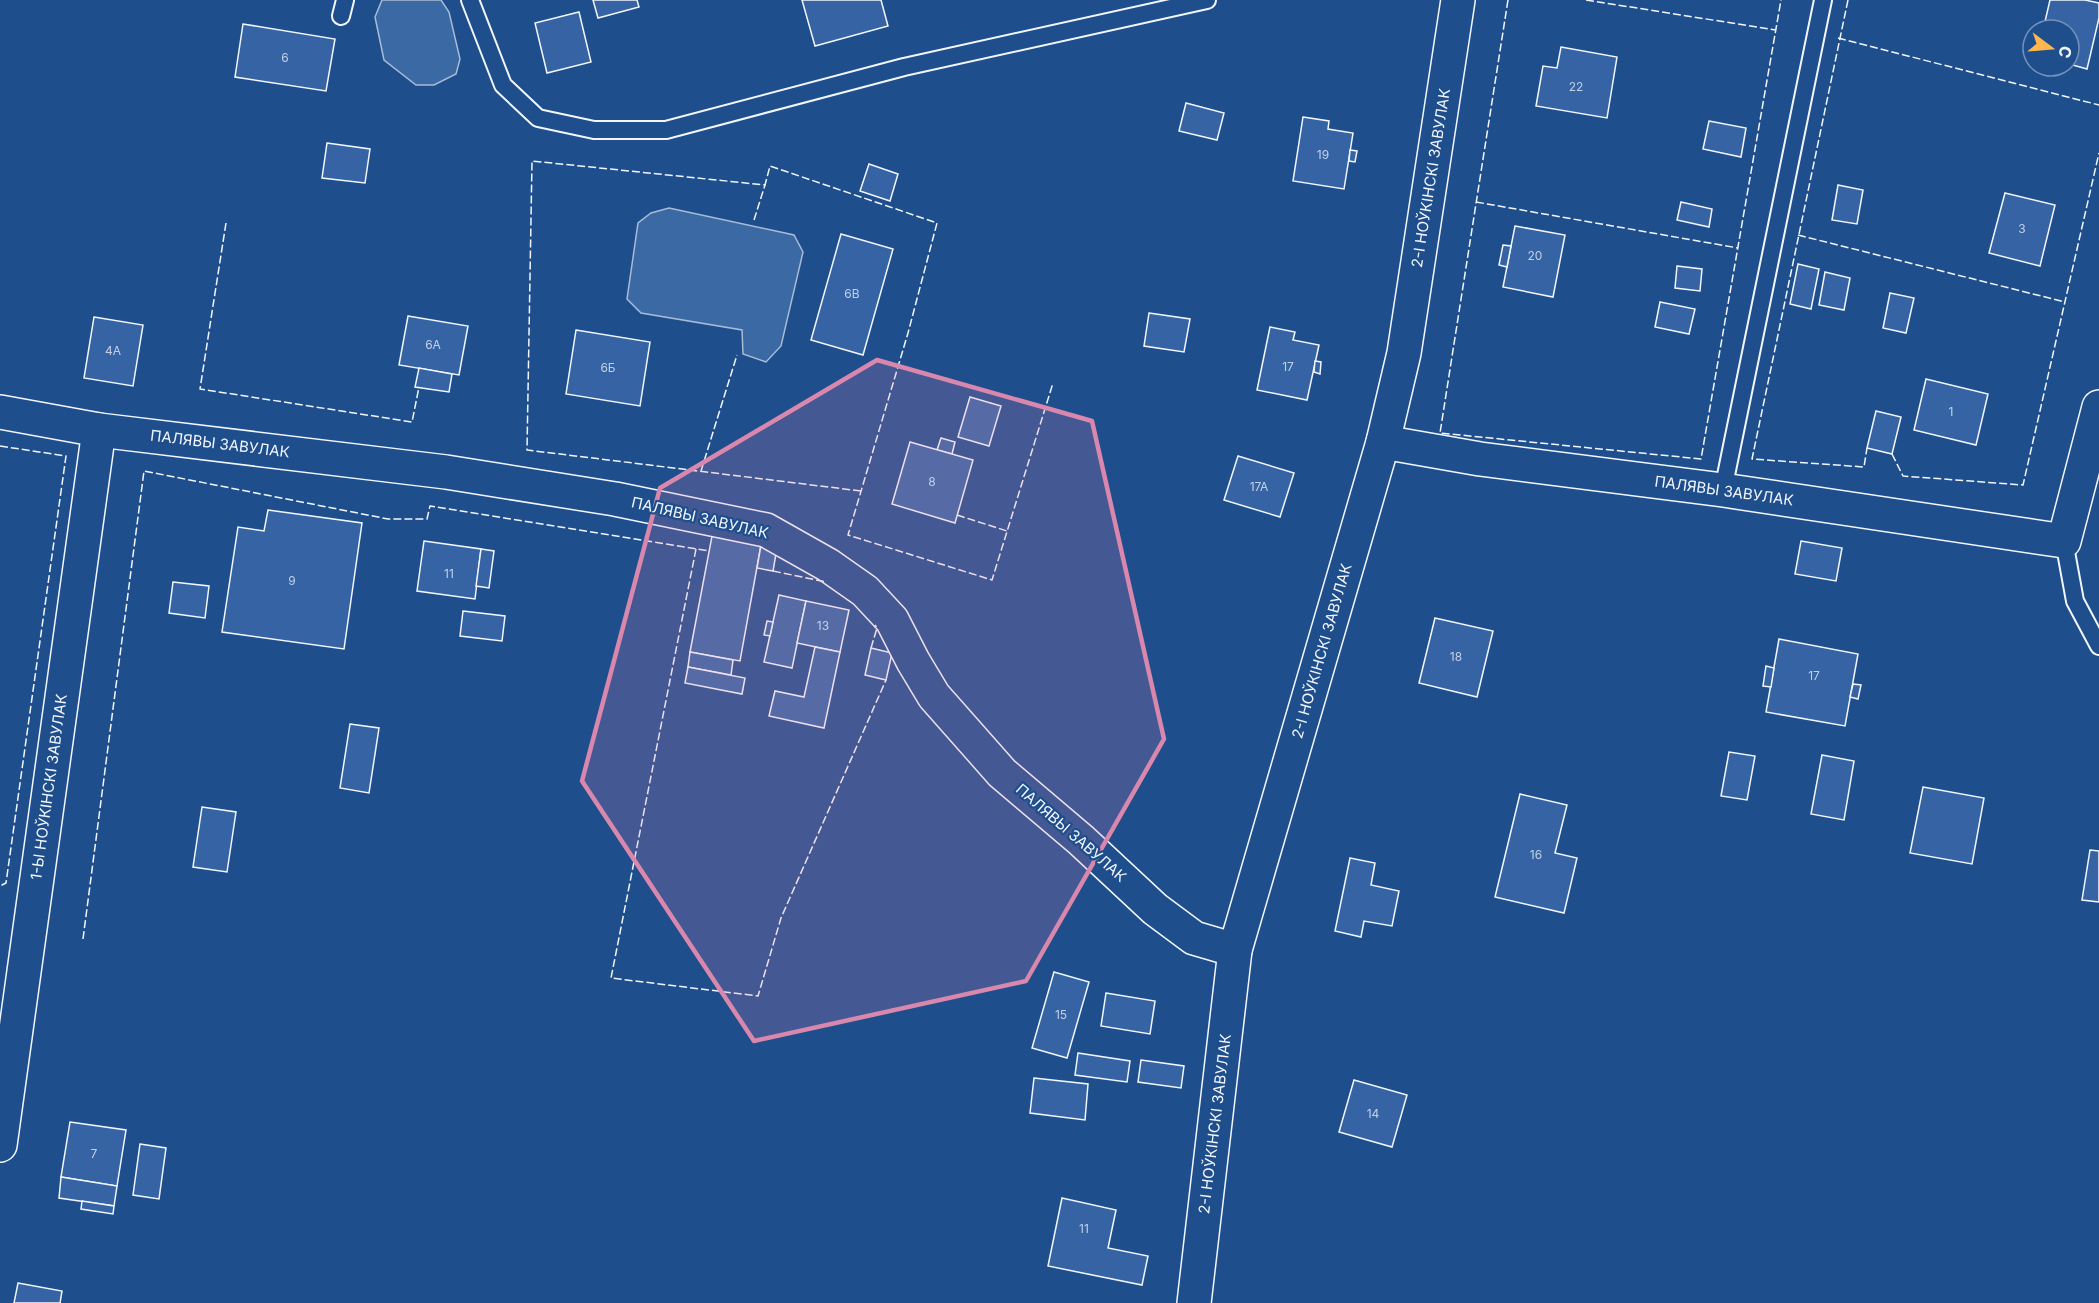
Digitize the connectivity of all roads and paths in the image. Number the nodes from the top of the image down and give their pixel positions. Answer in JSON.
{"nodes":[{"id":1,"x":470,"y":0,"type":"edge"},
{"id":2,"x":1207,"y":0,"type":"edge"},
{"id":3,"x":1458,"y":0,"type":"edge"},
{"id":4,"x":1823,"y":0,"type":"edge"},
{"id":5,"x":2099,"y":407,"type":"edge"},
{"id":6,"x":0,"y":412,"type":"edge"},
{"id":7,"x":99,"y":430,"type":"junction"},
{"id":8,"x":1383,"y":442,"type":"junction"},
{"id":9,"x":1723,"y":490,"type":"junction"},
{"id":10,"x":2064,"y":540,"type":"junction"},
{"id":11,"x":2099,"y":645,"type":"edge"},
{"id":12,"x":1235,"y":950,"type":"junction"},
{"id":13,"x":0,"y":1145,"type":"edge"},
{"id":14,"x":1194,"y":1303,"type":"edge"}],
"edges":[{"from":1,"to":2,"type":"lane"},
{"from":3,"to":8,"type":"street","name":"2-І НОЎКІНСКІ ЗАВУЛАК"},
{"from":4,"to":9,"type":"lane"},
{"from":5,"to":10,"type":"street"},
{"from":6,"to":7,"type":"street","name":"ПАЛЯВЫ ЗАВУЛАК"},
{"from":7,"to":12,"type":"street","name":"ПАЛЯВЫ ЗАВУЛАК"},
{"from":7,"to":13,"type":"street","name":"1-Ы НОЎКІНСКІ ЗАВУЛАК"},
{"from":8,"to":9,"type":"street","name":"ПАЛЯВЫ ЗАВУЛАК"},
{"from":8,"to":12,"type":"street","name":"2-І НОЎКІНСКІ ЗАВУЛАК"},
{"from":9,"to":10,"type":"street","name":"ПАЛЯВЫ ЗАВУЛАК"},
{"from":10,"to":11,"type":"lane"},
{"from":12,"to":14,"type":"street","name":"2-І НОЎКІНСКІ ЗАВУЛАК"}]}
